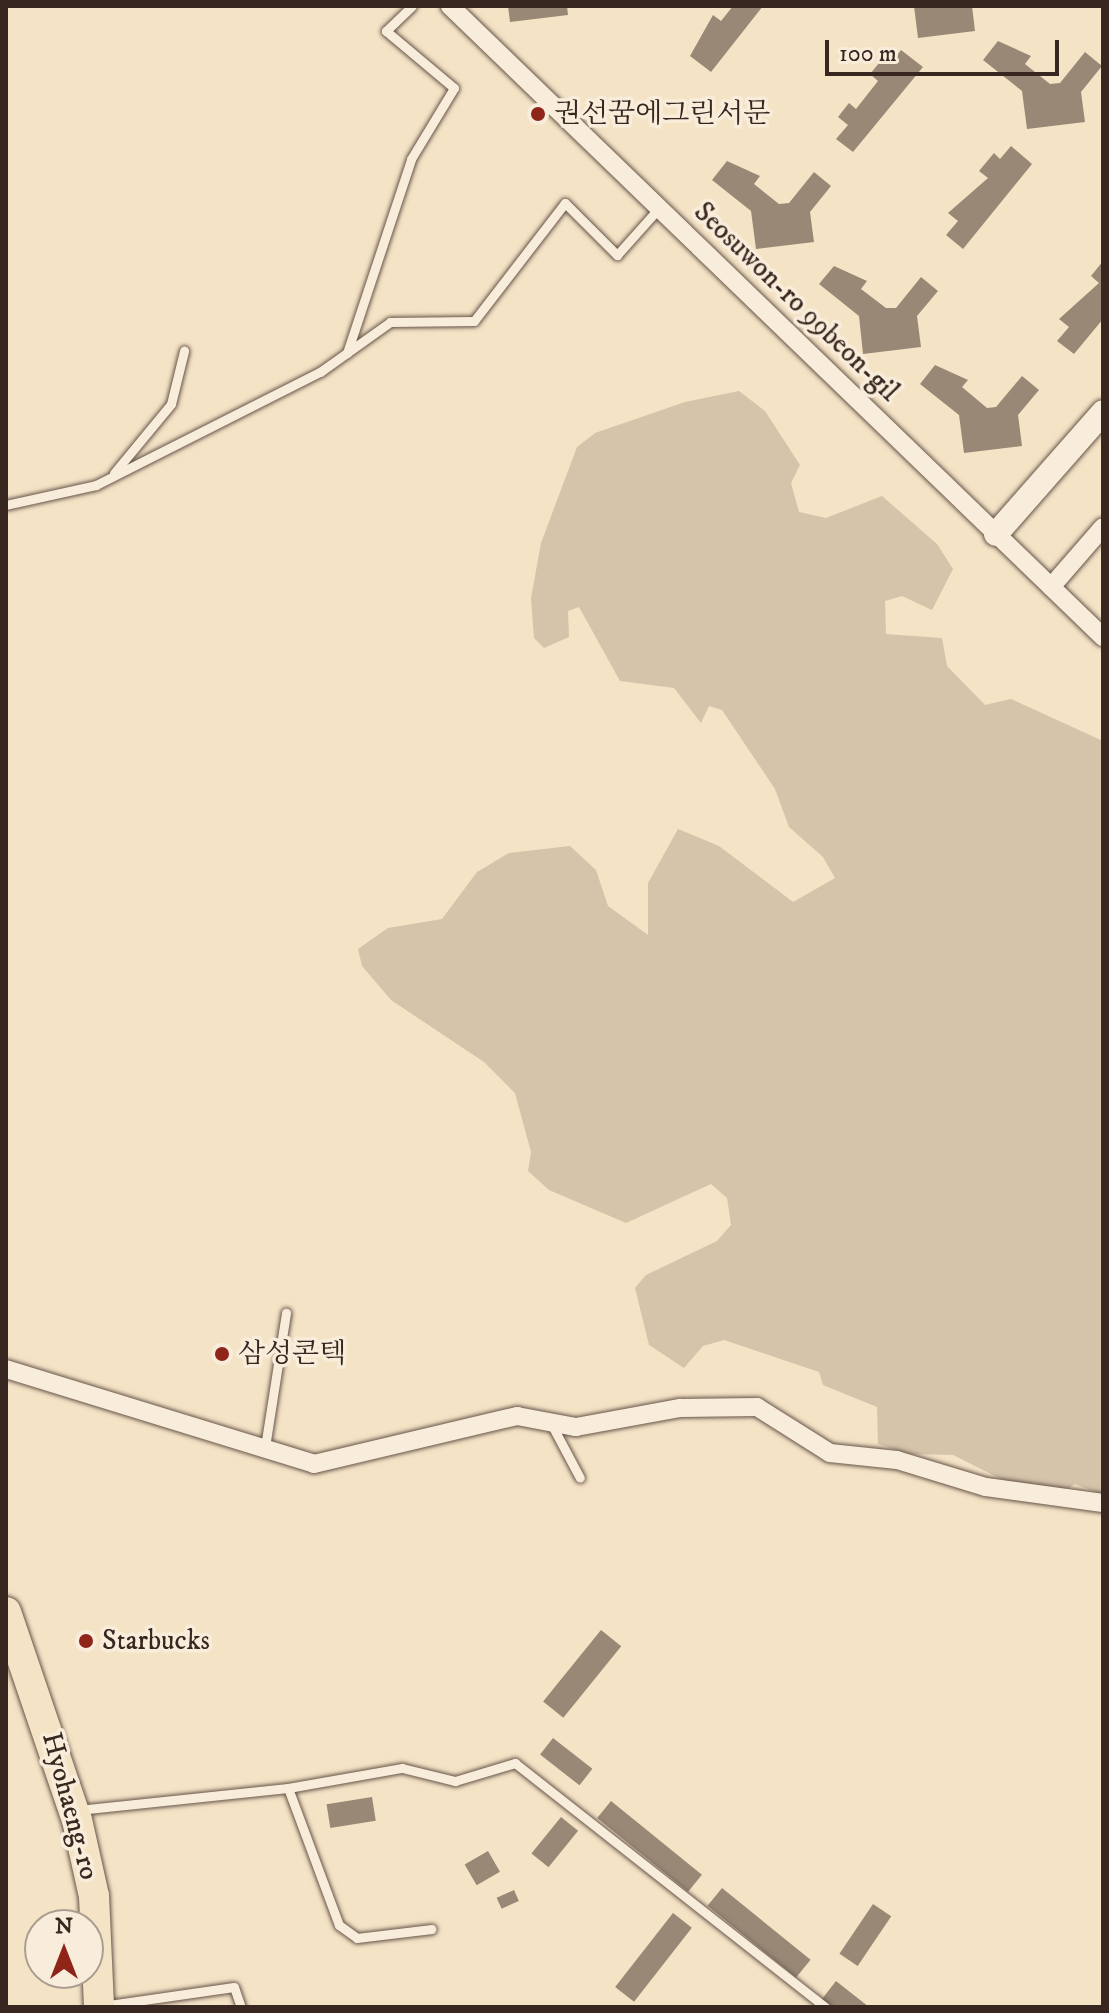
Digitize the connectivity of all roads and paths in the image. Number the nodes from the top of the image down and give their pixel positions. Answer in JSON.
{"nodes":[{"id":1,"x":412,"y":6,"type":"edge"},
{"id":2,"x":450,"y":6,"type":"edge"},
{"id":3,"x":659,"y":208,"type":"junction"},
{"id":4,"x":184,"y":351,"type":"dead end"},
{"id":5,"x":347,"y":353,"type":"junction"},
{"id":6,"x":1103,"y":412,"type":"edge"},
{"id":7,"x":111,"y":478,"type":"junction"},
{"id":8,"x":6,"y":505,"type":"edge"},
{"id":9,"x":996,"y":534,"type":"junction"},
{"id":10,"x":1099,"y":539,"type":"edge"},
{"id":11,"x":1051,"y":587,"type":"junction"},
{"id":12,"x":1103,"y":637,"type":"edge"},
{"id":13,"x":286,"y":1313,"type":"dead end"},
{"id":14,"x":6,"y":1369,"type":"edge"},
{"id":15,"x":517,"y":1416,"type":"junction"},
{"id":16,"x":265,"y":1447,"type":"junction"},
{"id":17,"x":580,"y":1478,"type":"dead end"},
{"id":18,"x":1103,"y":1503,"type":"edge"},
{"id":19,"x":6,"y":1612,"type":"edge"},
{"id":20,"x":288,"y":1788,"type":"junction"},
{"id":21,"x":75,"y":1810,"type":"junction"},
{"id":22,"x":431,"y":1929,"type":"dead end"},
{"id":23,"x":99,"y":2007,"type":"edge"},
{"id":24,"x":241,"y":2007,"type":"edge"},
{"id":25,"x":825,"y":2007,"type":"edge"}],
"edges":[{"from":1,"to":5,"type":"lane"},
{"from":2,"to":3,"type":"street","name":"Seosuwon-ro 99beon-gil"},
{"from":3,"to":5,"type":"lane"},
{"from":3,"to":9,"type":"street","name":"Seosuwon-ro 99beon-gil"},
{"from":4,"to":7,"type":"lane"},
{"from":5,"to":7,"type":"lane"},
{"from":6,"to":9,"type":"street"},
{"from":7,"to":8,"type":"lane"},
{"from":9,"to":11,"type":"street","name":"Seosuwon-ro 99beon-gil"},
{"from":10,"to":11,"type":"street"},
{"from":11,"to":12,"type":"street","name":"Seosuwon-ro 99beon-gil"},
{"from":13,"to":16,"type":"lane"},
{"from":14,"to":16,"type":"street"},
{"from":15,"to":16,"type":"street"},
{"from":15,"to":17,"type":"lane"},
{"from":15,"to":18,"type":"street"},
{"from":19,"to":21,"type":"main road","name":"Hyohaeng-ro"},
{"from":20,"to":21,"type":"lane"},
{"from":20,"to":22,"type":"lane"},
{"from":20,"to":25,"type":"lane"},
{"from":21,"to":23,"type":"main road","name":"Hyohaeng-ro"},
{"from":23,"to":24,"type":"lane"}]}
